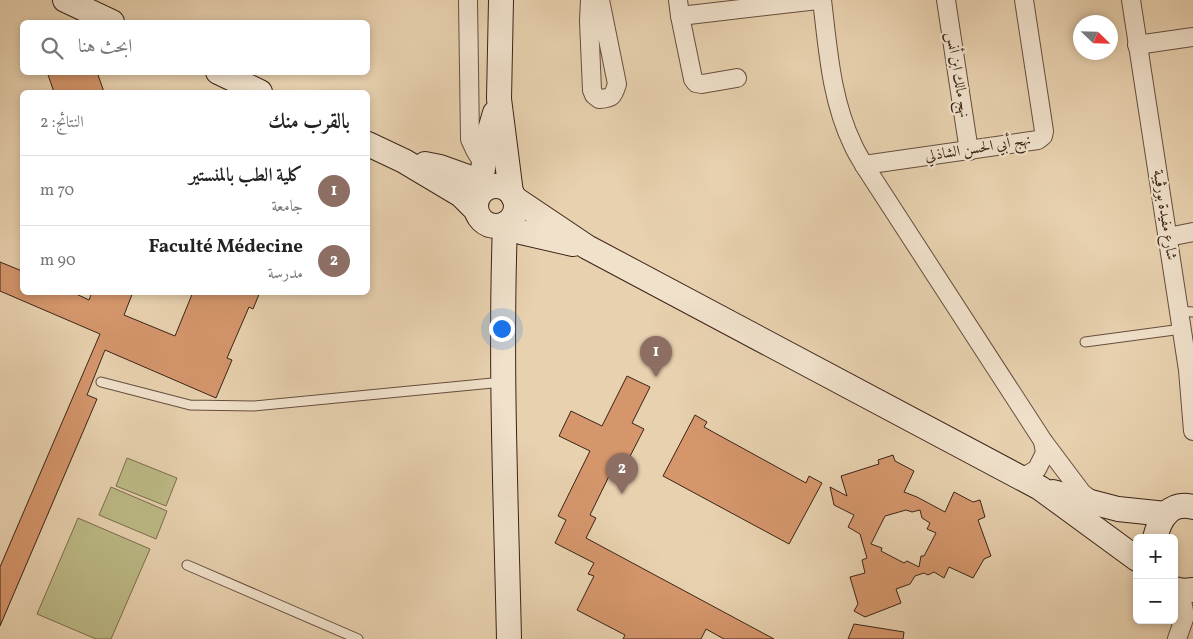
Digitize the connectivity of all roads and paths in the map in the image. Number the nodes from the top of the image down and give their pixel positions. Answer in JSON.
{"nodes":[{"id":1,"x":65,"y":0,"type":"edge"},
{"id":2,"x":468,"y":0,"type":"edge"},
{"id":3,"x":501,"y":0,"type":"edge"},
{"id":4,"x":590,"y":0,"type":"edge"},
{"id":5,"x":600,"y":0,"type":"edge"},
{"id":6,"x":818,"y":0,"type":"edge"},
{"id":7,"x":822,"y":0,"type":"edge"},
{"id":8,"x":946,"y":0,"type":"edge"},
{"id":9,"x":1024,"y":0,"type":"edge"},
{"id":10,"x":1131,"y":0,"type":"edge"},
{"id":11,"x":679,"y":8,"type":"edge"},
{"id":12,"x":108,"y":20,"type":"edge"},
{"id":13,"x":1193,"y":36,"type":"edge"},
{"id":14,"x":1137,"y":45,"type":"junction"},
{"id":15,"x":224,"y":75,"type":"edge"},
{"id":16,"x":737,"y":78,"type":"dead end"},
{"id":17,"x":256,"y":90,"type":"edge"},
{"id":18,"x":499,"y":99,"type":"junction"},
{"id":19,"x":370,"y":145,"type":"edge"},
{"id":20,"x":969,"y":151,"type":"junction"},
{"id":21,"x":864,"y":165,"type":"junction"},
{"id":22,"x":493,"y":200,"type":"junction"},
{"id":23,"x":1193,"y":232,"type":"edge"},
{"id":24,"x":1168,"y":237,"type":"junction"},
{"id":25,"x":1186,"y":312,"type":"edge"},
{"id":26,"x":1182,"y":329,"type":"junction"},
{"id":27,"x":1084,"y":342,"type":"dead end"},
{"id":28,"x":1191,"y":370,"type":"edge"},
{"id":29,"x":101,"y":382,"type":"dead end"},
{"id":30,"x":503,"y":382,"type":"junction"},
{"id":31,"x":1193,"y":431,"type":"edge"},
{"id":32,"x":1043,"y":440,"type":"junction"},
{"id":33,"x":1018,"y":477,"type":"junction"},
{"id":34,"x":1040,"y":488,"type":"junction"},
{"id":35,"x":1097,"y":503,"type":"junction"},
{"id":36,"x":1193,"y":507,"type":"edge"},
{"id":37,"x":1166,"y":514,"type":"junction"},
{"id":38,"x":1156,"y":534,"type":"edge"},
{"id":39,"x":1133,"y":556,"type":"edge"},
{"id":40,"x":187,"y":566,"type":"dead end"},
{"id":41,"x":1185,"y":592,"type":"edge"},
{"id":42,"x":358,"y":639,"type":"edge"},
{"id":43,"x":509,"y":639,"type":"edge"},
{"id":44,"x":1178,"y":639,"type":"edge"}],
"edges":[{"from":1,"to":12,"type":"main road"},
{"from":2,"to":22,"type":"street"},
{"from":3,"to":18,"type":"main road"},
{"from":4,"to":5,"type":"street"},
{"from":6,"to":11,"type":"street"},
{"from":7,"to":21,"type":"street"},
{"from":8,"to":20,"type":"street","name":"نهج مالك ابن أنس"},
{"from":9,"to":20,"type":"street","name":"نهج أبي الحسن الشاذلي"},
{"from":10,"to":14,"type":"street","name":"شارع مفيدة بورڨيبة"},
{"from":11,"to":16,"type":"street"},
{"from":13,"to":14,"type":"street"},
{"from":14,"to":24,"type":"street","name":"شارع مفيدة بورڨيبة"},
{"from":15,"to":17,"type":"main road"},
{"from":18,"to":22,"type":"main road"},
{"from":18,"to":22,"type":"main road"},
{"from":19,"to":22,"type":"main road"},
{"from":20,"to":21,"type":"street","name":"نهج أبي الحسن الشاذلي"},
{"from":21,"to":32,"type":"street"},
{"from":22,"to":30,"type":"main road"},
{"from":22,"to":33,"type":"main road"},
{"from":23,"to":24,"type":"street"},
{"from":24,"to":25,"type":"street","name":"شارع مفيدة بورڨيبة"},
{"from":25,"to":26,"type":"street","name":"شارع مفيدة بورڨيبة"},
{"from":26,"to":27,"type":"lane"},
{"from":26,"to":28,"type":"street","name":"شارع مفيدة بورڨيبة"},
{"from":28,"to":31,"type":"street","name":"شارع مفيدة بورڨيبة"},
{"from":29,"to":30,"type":"lane"},
{"from":30,"to":43,"type":"main road"},
{"from":32,"to":33,"type":"street"},
{"from":32,"to":35,"type":"street"},
{"from":33,"to":34,"type":"main road"},
{"from":34,"to":35,"type":"main road"},
{"from":34,"to":39,"type":"main road"},
{"from":35,"to":37,"type":"main road"},
{"from":36,"to":37,"type":"main road"},
{"from":37,"to":38,"type":"main road"},
{"from":40,"to":42,"type":"lane"},
{"from":41,"to":44,"type":"street"}]}
